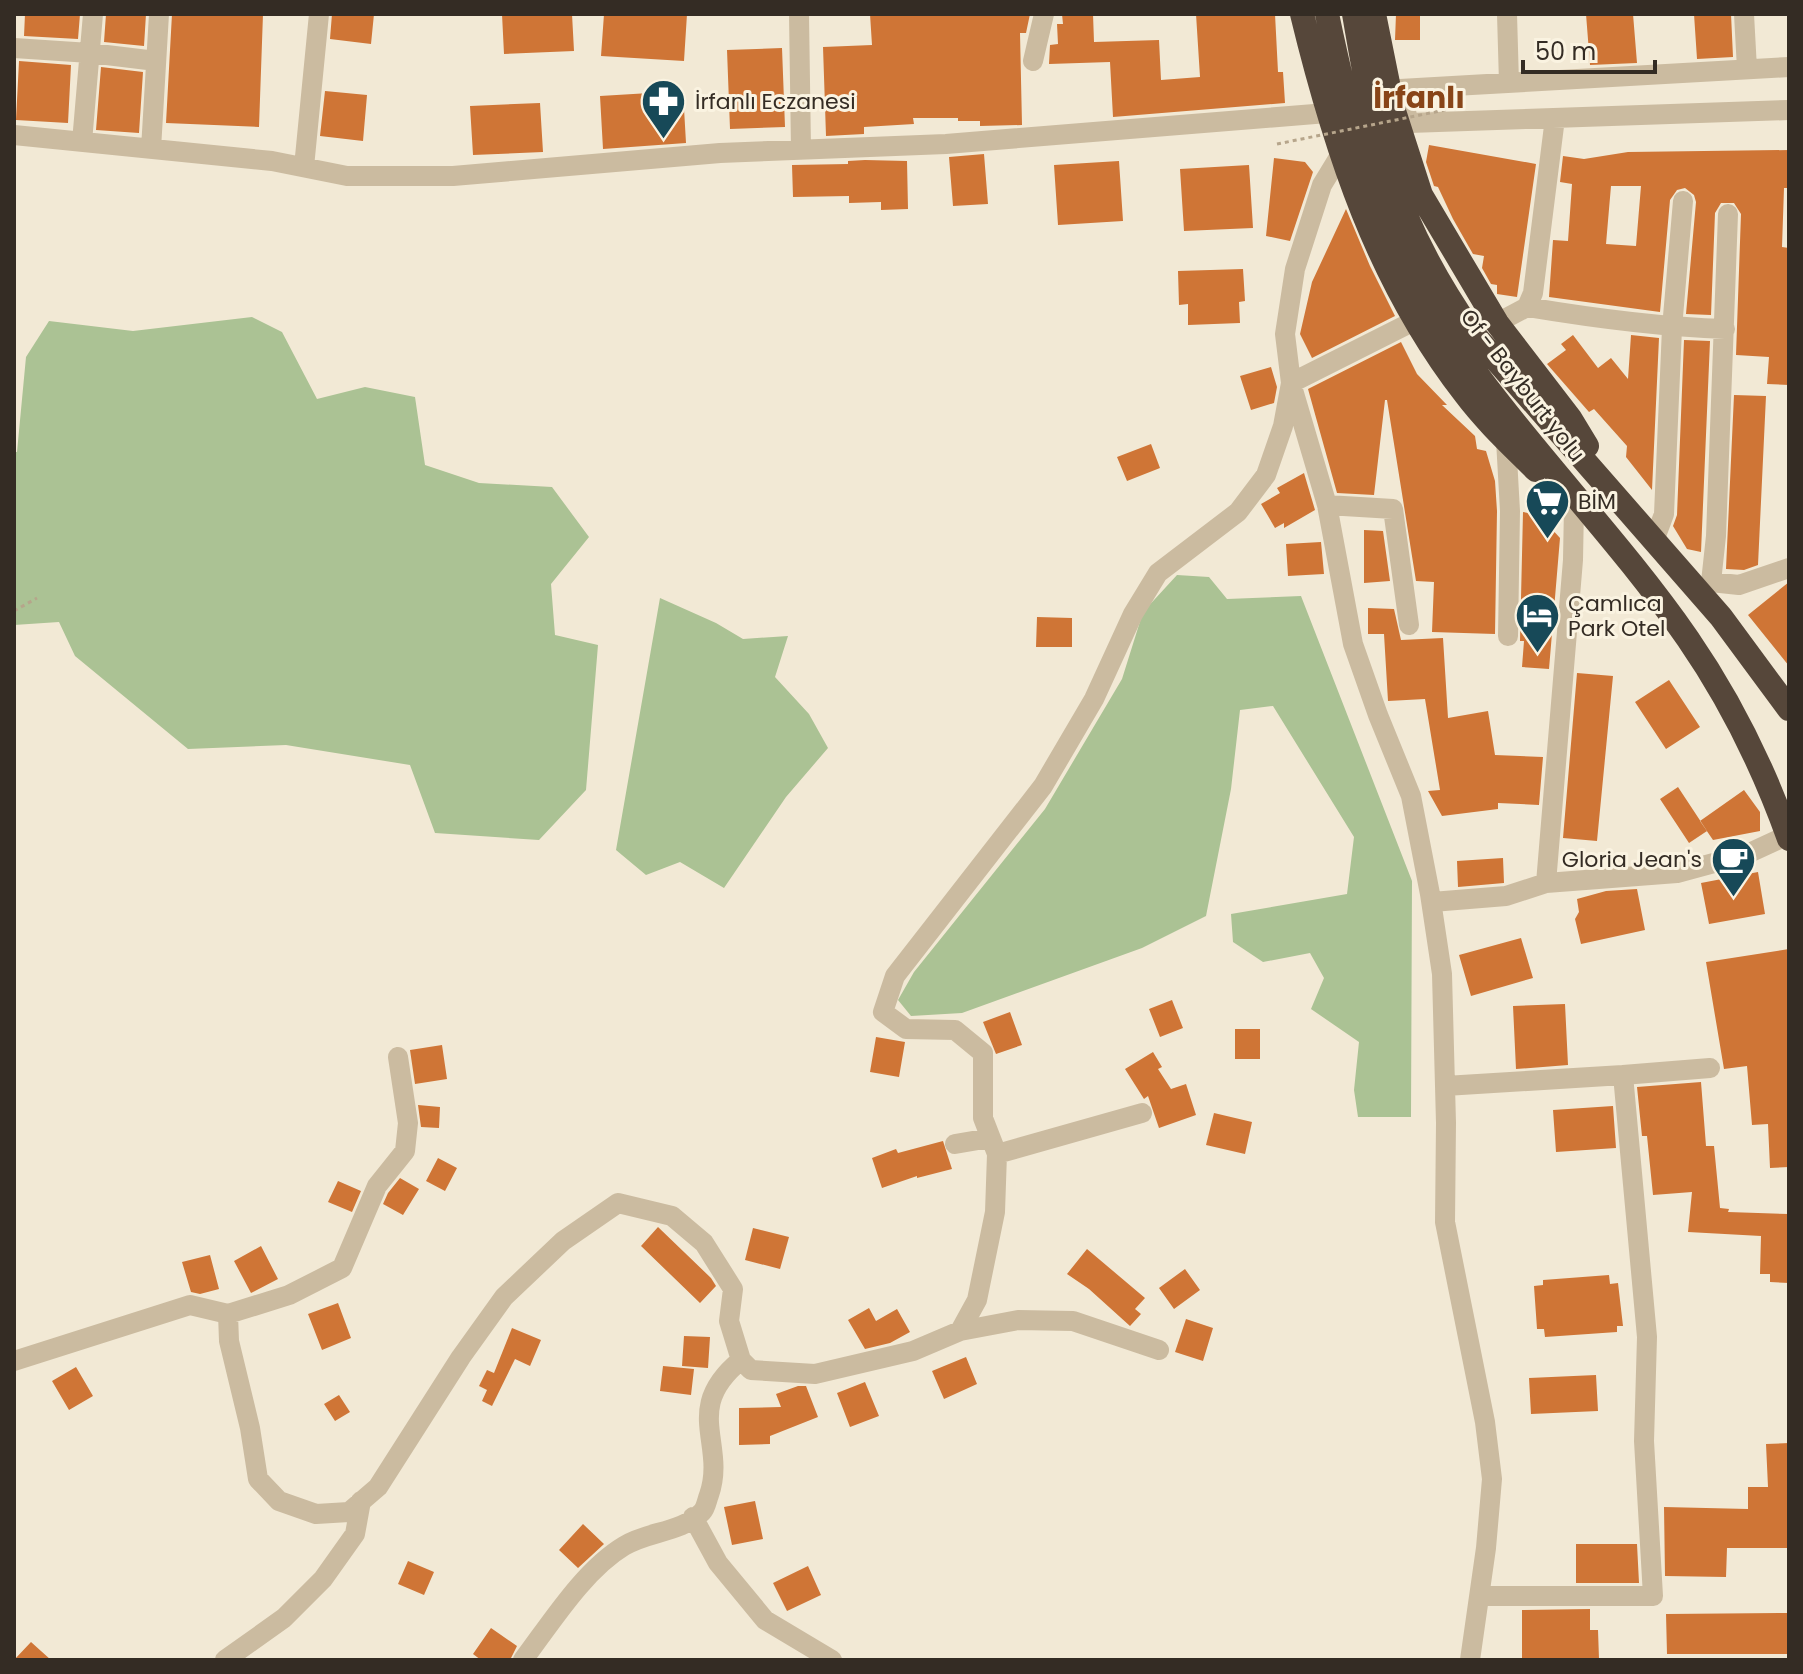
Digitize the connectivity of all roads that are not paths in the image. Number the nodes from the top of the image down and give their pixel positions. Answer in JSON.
{"nodes":[{"id":1,"x":93,"y":14,"type":"edge"},
{"id":2,"x":159,"y":14,"type":"edge"},
{"id":3,"x":319,"y":14,"type":"edge"},
{"id":4,"x":799,"y":14,"type":"edge"},
{"id":5,"x":1044,"y":14,"type":"edge"},
{"id":6,"x":1302,"y":14,"type":"edge"},
{"id":7,"x":1327,"y":14,"type":"edge"},
{"id":8,"x":1354,"y":14,"type":"edge"},
{"id":9,"x":1374,"y":14,"type":"edge"},
{"id":10,"x":1507,"y":14,"type":"edge"},
{"id":11,"x":1744,"y":14,"type":"edge"},
{"id":12,"x":14,"y":48,"type":"edge"},
{"id":13,"x":90,"y":53,"type":"junction"},
{"id":14,"x":156,"y":61,"type":"junction"},
{"id":15,"x":1033,"y":61,"type":"dead end"},
{"id":16,"x":1789,"y":67,"type":"edge"},
{"id":17,"x":1747,"y":69,"type":"junction"},
{"id":18,"x":1509,"y":83,"type":"junction"},
{"id":19,"x":1789,"y":110,"type":"edge"},
{"id":20,"x":1327,"y":113,"type":"junction"},
{"id":21,"x":1555,"y":118,"type":"junction"},
{"id":22,"x":1355,"y":130,"type":"junction"},
{"id":23,"x":14,"y":135,"type":"edge"},
{"id":24,"x":82,"y":142,"type":"junction"},
{"id":25,"x":151,"y":149,"type":"junction"},
{"id":26,"x":801,"y":150,"type":"junction"},
{"id":27,"x":1340,"y":155,"type":"junction"},
{"id":28,"x":304,"y":167,"type":"junction"},
{"id":29,"x":1683,"y":201,"type":"dead end"},
{"id":30,"x":1728,"y":214,"type":"dead end"},
{"id":31,"x":1527,"y":307,"type":"junction"},
{"id":32,"x":1416,"y":320,"type":"junction"},
{"id":33,"x":1497,"y":323,"type":"junction"},
{"id":34,"x":1672,"y":328,"type":"junction"},
{"id":35,"x":1725,"y":329,"type":"junction"},
{"id":36,"x":1291,"y":383,"type":"junction"},
{"id":37,"x":1506,"y":440,"type":"junction"},
{"id":38,"x":1592,"y":468,"type":"junction"},
{"id":39,"x":1327,"y":505,"type":"junction"},
{"id":40,"x":1574,"y":506,"type":"junction"},
{"id":41,"x":1609,"y":538,"type":"junction"},
{"id":42,"x":1654,"y":541,"type":"junction"},
{"id":43,"x":1789,"y":568,"type":"edge"},
{"id":44,"x":1705,"y":587,"type":"junction"},
{"id":45,"x":1409,"y":625,"type":"dead end"},
{"id":46,"x":1508,"y":636,"type":"dead end"},
{"id":47,"x":1789,"y":709,"type":"edge"},
{"id":48,"x":1781,"y":790,"type":"edge"},
{"id":49,"x":1788,"y":837,"type":"edge"},
{"id":50,"x":1546,"y":883,"type":"junction"},
{"id":51,"x":1432,"y":902,"type":"junction"},
{"id":52,"x":398,"y":1057,"type":"dead end"},
{"id":53,"x":1710,"y":1068,"type":"dead end"},
{"id":54,"x":1623,"y":1075,"type":"junction"},
{"id":55,"x":1445,"y":1086,"type":"junction"},
{"id":56,"x":1142,"y":1113,"type":"dead end"},
{"id":57,"x":955,"y":1144,"type":"dead end"},
{"id":58,"x":994,"y":1146,"type":"junction"},
{"id":59,"x":228,"y":1314,"type":"junction"},
{"id":60,"x":960,"y":1331,"type":"junction"},
{"id":61,"x":1159,"y":1350,"type":"dead end"},
{"id":62,"x":741,"y":1360,"type":"junction"},
{"id":63,"x":14,"y":1361,"type":"edge"},
{"id":64,"x":361,"y":1501,"type":"junction"},
{"id":65,"x":693,"y":1517,"type":"junction"},
{"id":66,"x":1479,"y":1596,"type":"junction"},
{"id":67,"x":225,"y":1660,"type":"edge"},
{"id":68,"x":523,"y":1660,"type":"edge"},
{"id":69,"x":832,"y":1660,"type":"edge"},
{"id":70,"x":1470,"y":1660,"type":"edge"}],
"edges":[{"from":1,"to":13,"type":"street"},
{"from":2,"to":14,"type":"street"},
{"from":3,"to":28,"type":"street"},
{"from":4,"to":26,"type":"street"},
{"from":5,"to":15,"type":"street"},
{"from":6,"to":20,"type":"highway"},
{"from":7,"to":22,"type":"highway","name":"Of - Bayburt yolu"},
{"from":8,"to":38,"type":"highway","name":"Of - Bayburt yolu"},
{"from":9,"to":33,"type":"highway"},
{"from":10,"to":18,"type":"street"},
{"from":11,"to":17,"type":"street"},
{"from":12,"to":13,"type":"street"},
{"from":13,"to":14,"type":"street"},
{"from":13,"to":24,"type":"street"},
{"from":14,"to":25,"type":"street"},
{"from":16,"to":17,"type":"street"},
{"from":17,"to":18,"type":"street"},
{"from":18,"to":21,"type":"street"},
{"from":19,"to":21,"type":"street"},
{"from":20,"to":26,"type":"street"},
{"from":20,"to":27,"type":"highway"},
{"from":21,"to":31,"type":"street"},
{"from":22,"to":27,"type":"street"},
{"from":22,"to":41,"type":"highway","name":"Of - Bayburt yolu"},
{"from":23,"to":24,"type":"street"},
{"from":24,"to":25,"type":"street"},
{"from":25,"to":28,"type":"street"},
{"from":26,"to":28,"type":"street"},
{"from":27,"to":32,"type":"highway"},
{"from":27,"to":36,"type":"street"},
{"from":29,"to":34,"type":"street"},
{"from":30,"to":35,"type":"street"},
{"from":31,"to":33,"type":"street"},
{"from":31,"to":34,"type":"street"},
{"from":32,"to":36,"type":"street"},
{"from":32,"to":37,"type":"highway"},
{"from":33,"to":38,"type":"highway"},
{"from":34,"to":35,"type":"street"},
{"from":34,"to":42,"type":"street"},
{"from":35,"to":44,"type":"street"},
{"from":36,"to":39,"type":"street"},
{"from":36,"to":58,"type":"street"},
{"from":37,"to":40,"type":"highway"},
{"from":37,"to":46,"type":"street"},
{"from":38,"to":42,"type":"highway","name":"Of - Bayburt yolu"},
{"from":39,"to":45,"type":"street"},
{"from":39,"to":51,"type":"street"},
{"from":40,"to":41,"type":"highway"},
{"from":40,"to":50,"type":"street"},
{"from":41,"to":48,"type":"highway","name":"Of - Bayburt yolu"},
{"from":42,"to":44,"type":"highway","name":"Of - Bayburt yolu"},
{"from":43,"to":44,"type":"street"},
{"from":44,"to":47,"type":"highway","name":"Of - Bayburt yolu"},
{"from":48,"to":49,"type":"highway","name":"Of - Bayburt yolu"},
{"from":49,"to":50,"type":"street"},
{"from":50,"to":51,"type":"street"},
{"from":51,"to":55,"type":"street"},
{"from":52,"to":59,"type":"street"},
{"from":53,"to":54,"type":"street"},
{"from":54,"to":55,"type":"street"},
{"from":54,"to":66,"type":"street"},
{"from":55,"to":66,"type":"street"},
{"from":56,"to":58,"type":"street"},
{"from":57,"to":58,"type":"street"},
{"from":58,"to":60,"type":"street"},
{"from":59,"to":63,"type":"street"},
{"from":59,"to":64,"type":"street"},
{"from":60,"to":61,"type":"street"},
{"from":60,"to":62,"type":"street"},
{"from":62,"to":64,"type":"street"},
{"from":62,"to":65,"type":"street"},
{"from":64,"to":67,"type":"street"},
{"from":65,"to":68,"type":"street"},
{"from":65,"to":69,"type":"street"},
{"from":66,"to":70,"type":"street"}]}
